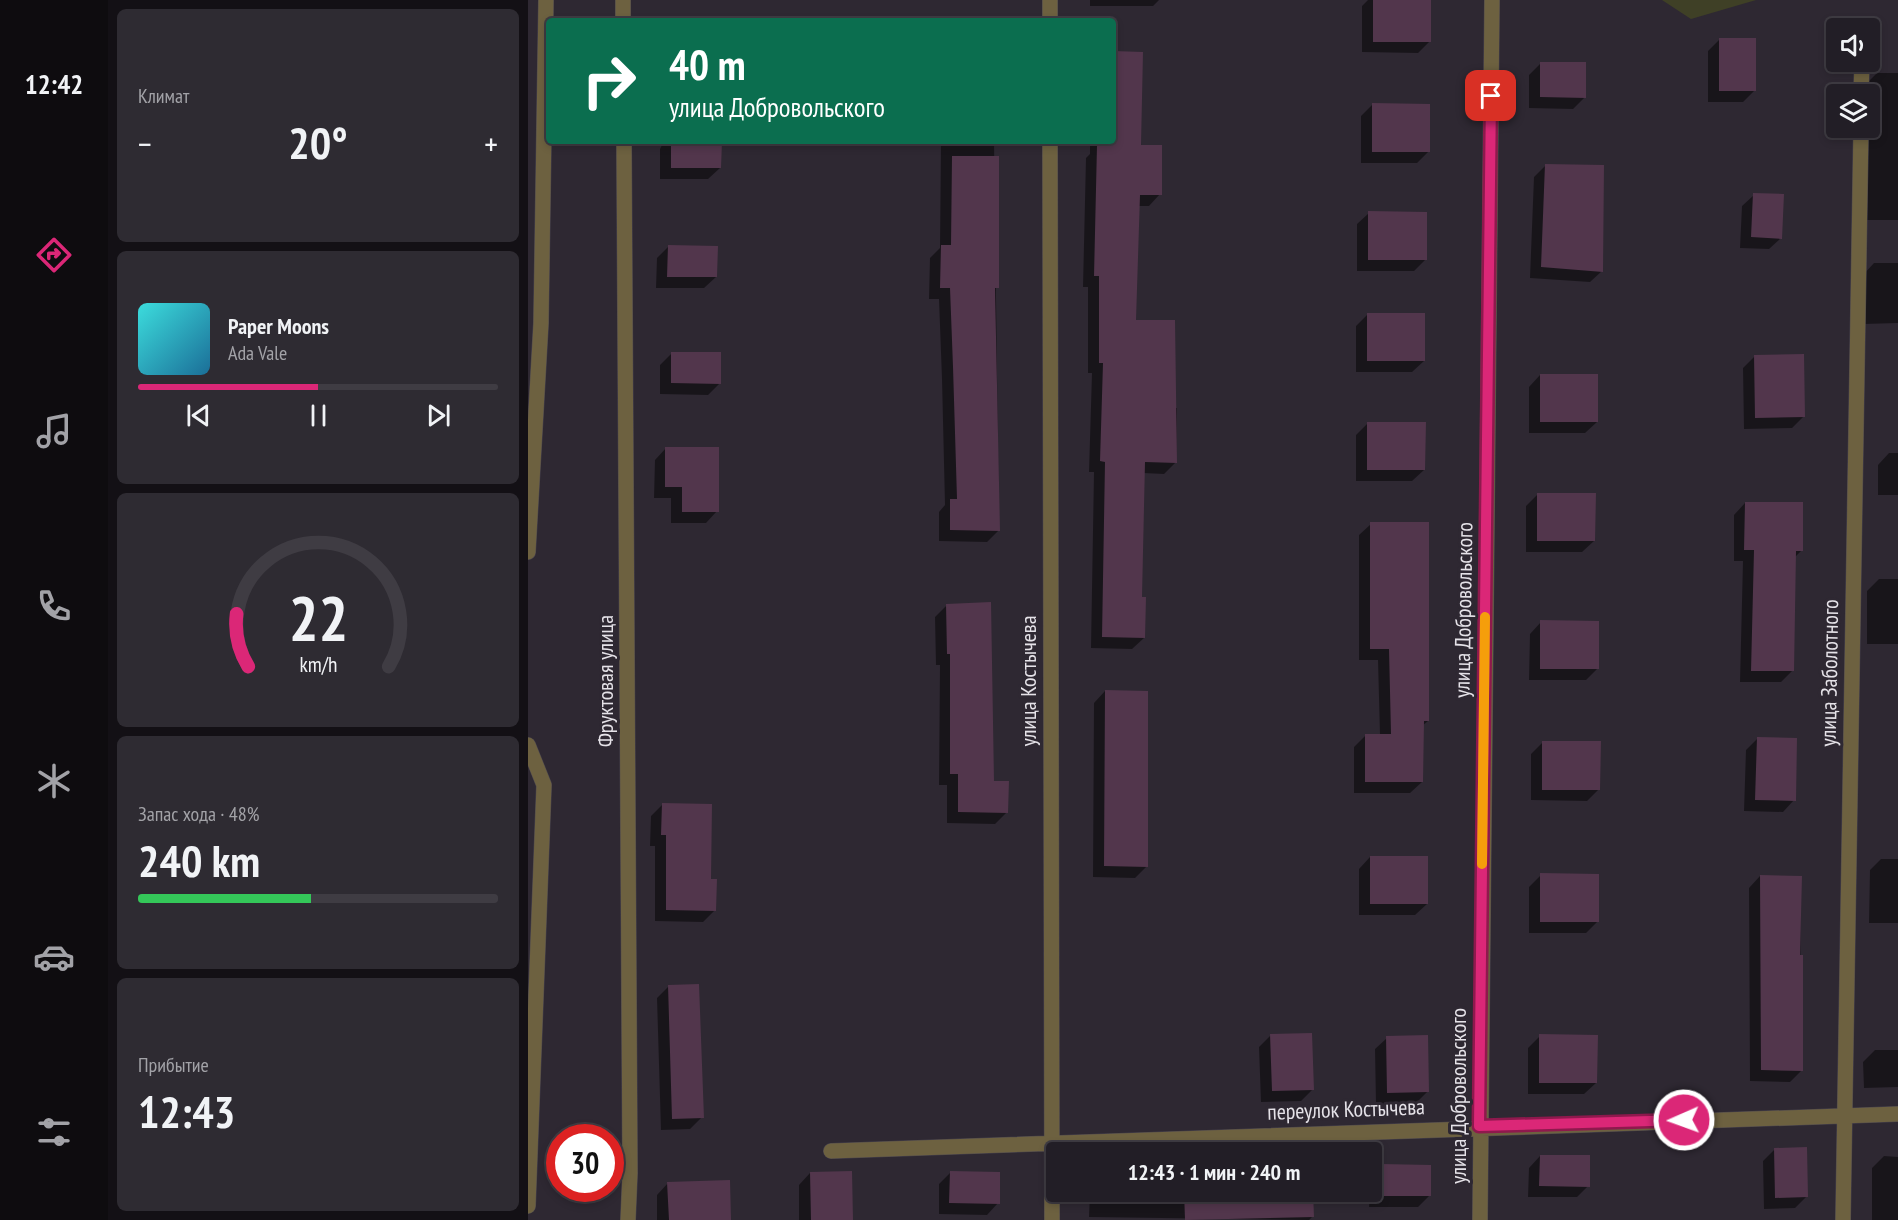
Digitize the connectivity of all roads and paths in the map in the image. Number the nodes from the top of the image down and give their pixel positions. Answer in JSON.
{"nodes":[{"id":1,"x":546,"y":0,"type":"edge"},
{"id":2,"x":623,"y":0,"type":"edge"},
{"id":3,"x":1050,"y":0,"type":"edge"},
{"id":4,"x":1492,"y":0,"type":"edge"},
{"id":5,"x":623,"y":18,"type":"edge"},
{"id":6,"x":1050,"y":18,"type":"edge"},
{"id":7,"x":1861,"y":138,"type":"edge"},
{"id":8,"x":624,"y":144,"type":"edge"},
{"id":9,"x":1050,"y":144,"type":"edge"},
{"id":10,"x":528,"y":552,"type":"edge"},
{"id":11,"x":528,"y":745,"type":"edge"},
{"id":12,"x":1898,"y":1114,"type":"edge"},
{"id":13,"x":1844,"y":1115,"type":"junction"},
{"id":14,"x":1479,"y":1126,"type":"junction"},
{"id":15,"x":1050,"y":1142,"type":"edge"},
{"id":16,"x":1075,"y":1142,"type":"edge"},
{"id":17,"x":1046,"y":1143,"type":"edge"},
{"id":18,"x":831,"y":1151,"type":"dead end"},
{"id":19,"x":1052,"y":1202,"type":"edge"},
{"id":20,"x":528,"y":1206,"type":"edge"},
{"id":21,"x":628,"y":1220,"type":"edge"},
{"id":22,"x":1052,"y":1220,"type":"edge"},
{"id":23,"x":1480,"y":1220,"type":"edge"},
{"id":24,"x":1843,"y":1220,"type":"edge"}],
"edges":[{"from":1,"to":10,"type":"street"},
{"from":2,"to":5,"type":"street"},
{"from":3,"to":6,"type":"street"},
{"from":4,"to":14,"type":"street","name":"улица Добровольского"},
{"from":7,"to":13,"type":"street","name":"улица Заболотного"},
{"from":8,"to":21,"type":"street","name":"Фруктовая улица"},
{"from":9,"to":15,"type":"street","name":"улица Костычева"},
{"from":11,"to":20,"type":"street"},
{"from":12,"to":13,"type":"street","name":"переулок Костычева"},
{"from":13,"to":14,"type":"street","name":"переулок Костычева"},
{"from":13,"to":24,"type":"street","name":"улица Заболотного"},
{"from":14,"to":16,"type":"street","name":"переулок Костычева"},
{"from":14,"to":23,"type":"street","name":"улица Добровольского"},
{"from":17,"to":18,"type":"street","name":"переулок Костычева"},
{"from":19,"to":22,"type":"street","name":"улица Костычева"}]}
